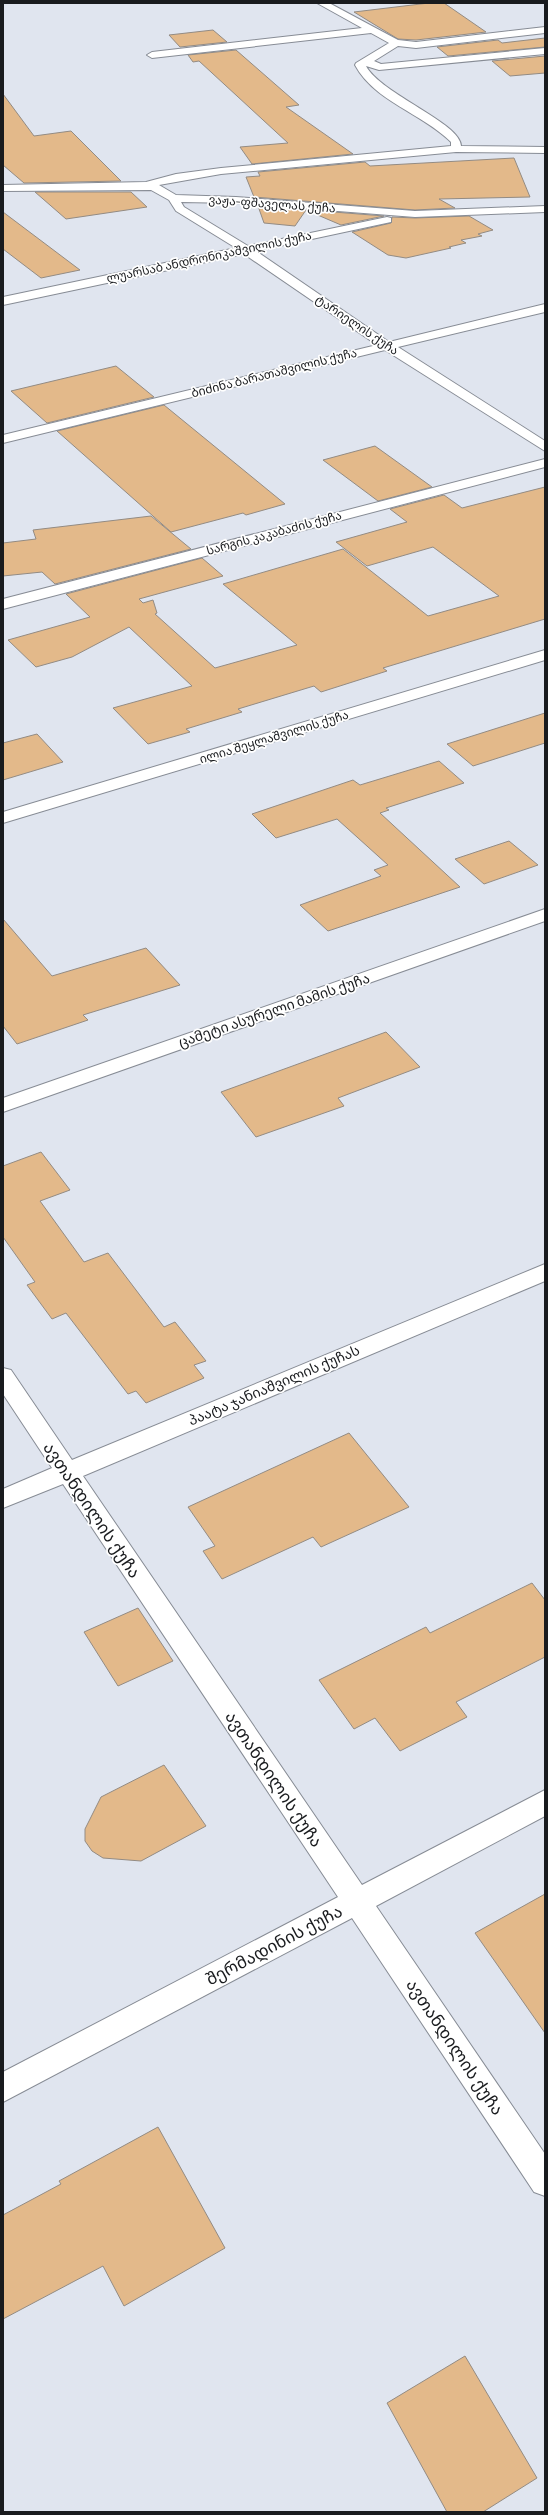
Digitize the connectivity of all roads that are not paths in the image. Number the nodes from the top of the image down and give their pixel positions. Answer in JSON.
{"nodes":[{"id":1,"x":322,"y":3,"type":"edge"},
{"id":2,"x":373,"y":30,"type":"junction"},
{"id":3,"x":545,"y":30,"type":"edge"},
{"id":4,"x":396,"y":43,"type":"junction"},
{"id":5,"x":545,"y":51,"type":"edge"},
{"id":6,"x":152,"y":55,"type":"dead end"},
{"id":7,"x":367,"y":61,"type":"junction"},
{"id":8,"x":456,"y":149,"type":"junction"},
{"id":9,"x":545,"y":150,"type":"edge"},
{"id":10,"x":146,"y":185,"type":"junction"},
{"id":11,"x":3,"y":188,"type":"edge"},
{"id":12,"x":173,"y":198,"type":"junction"},
{"id":13,"x":545,"y":209,"type":"edge"},
{"id":14,"x":415,"y":214,"type":"junction"},
{"id":15,"x":245,"y":249,"type":"junction"},
{"id":16,"x":3,"y":301,"type":"edge"},
{"id":17,"x":545,"y":308,"type":"edge"},
{"id":18,"x":387,"y":346,"type":"junction"},
{"id":19,"x":3,"y":439,"type":"edge"},
{"id":20,"x":545,"y":447,"type":"edge"},
{"id":21,"x":545,"y":463,"type":"edge"},
{"id":22,"x":3,"y":604,"type":"edge"},
{"id":23,"x":545,"y":655,"type":"edge"},
{"id":24,"x":3,"y":818,"type":"edge"},
{"id":25,"x":545,"y":915,"type":"edge"},
{"id":26,"x":3,"y":1105,"type":"edge"},
{"id":27,"x":545,"y":1272,"type":"edge"},
{"id":28,"x":3,"y":1376,"type":"edge"},
{"id":29,"x":66,"y":1472,"type":"junction"},
{"id":30,"x":3,"y":1499,"type":"edge"},
{"id":31,"x":545,"y":1802,"type":"edge"},
{"id":32,"x":357,"y":1902,"type":"junction"},
{"id":33,"x":3,"y":2088,"type":"edge"},
{"id":34,"x":545,"y":2181,"type":"edge"}],
"edges":[{"from":1,"to":2,"type":"street"},
{"from":2,"to":4,"type":"street"},
{"from":2,"to":6,"type":"street"},
{"from":3,"to":4,"type":"street"},
{"from":4,"to":7,"type":"street"},
{"from":5,"to":7,"type":"street"},
{"from":7,"to":8,"type":"street"},
{"from":8,"to":9,"type":"street"},
{"from":8,"to":10,"type":"street"},
{"from":10,"to":11,"type":"street","name":"ვაჟა-ფშაველას ქუჩა"},
{"from":10,"to":12,"type":"street","name":"ვაჟა-ფშაველას ქუჩა"},
{"from":12,"to":14,"type":"street","name":"ვაჟა-ფშაველას ქუჩა"},
{"from":12,"to":15,"type":"street","name":"ტარიელის ქუჩა"},
{"from":13,"to":14,"type":"street","name":"ვაჟა-ფშაველას ქუჩა"},
{"from":14,"to":15,"type":"street","name":"ლუარსაბ ანდრონიკაშვილის ქუჩა"},
{"from":15,"to":16,"type":"street","name":"ლუარსაბ ანდრონიკაშვილის ქუჩა"},
{"from":15,"to":18,"type":"street","name":"ტარიელის ქუჩა"},
{"from":17,"to":18,"type":"street","name":"ბიძინა ბარათაშვილის ქუჩა"},
{"from":18,"to":19,"type":"street","name":"ბიძინა ბარათაშვილის ქუჩა"},
{"from":18,"to":20,"type":"street","name":"ტარიელის ქუჩა"},
{"from":21,"to":22,"type":"street","name":"სარგის კაკაბაძის ქუჩა"},
{"from":23,"to":24,"type":"street","name":"ილია შეყლაშვილის ქუჩა"},
{"from":25,"to":26,"type":"street","name":"ცამეტი ასურელი მამის ქუჩა"},
{"from":27,"to":29,"type":"street","name":"პაატა ჯანიაშვილის ქუჩას"},
{"from":28,"to":29,"type":"street","name":"ავთანდილის ქუჩა"},
{"from":29,"to":30,"type":"street","name":"პაატა ჯანიაშვილის ქუჩას"},
{"from":29,"to":32,"type":"street","name":"ავთანდილის ქუჩა"},
{"from":31,"to":32,"type":"street","name":"შერმადინის ქუჩა"},
{"from":32,"to":33,"type":"street","name":"შერმადინის ქუჩა"},
{"from":32,"to":34,"type":"street","name":"ავთანდილის ქუჩა"}]}
